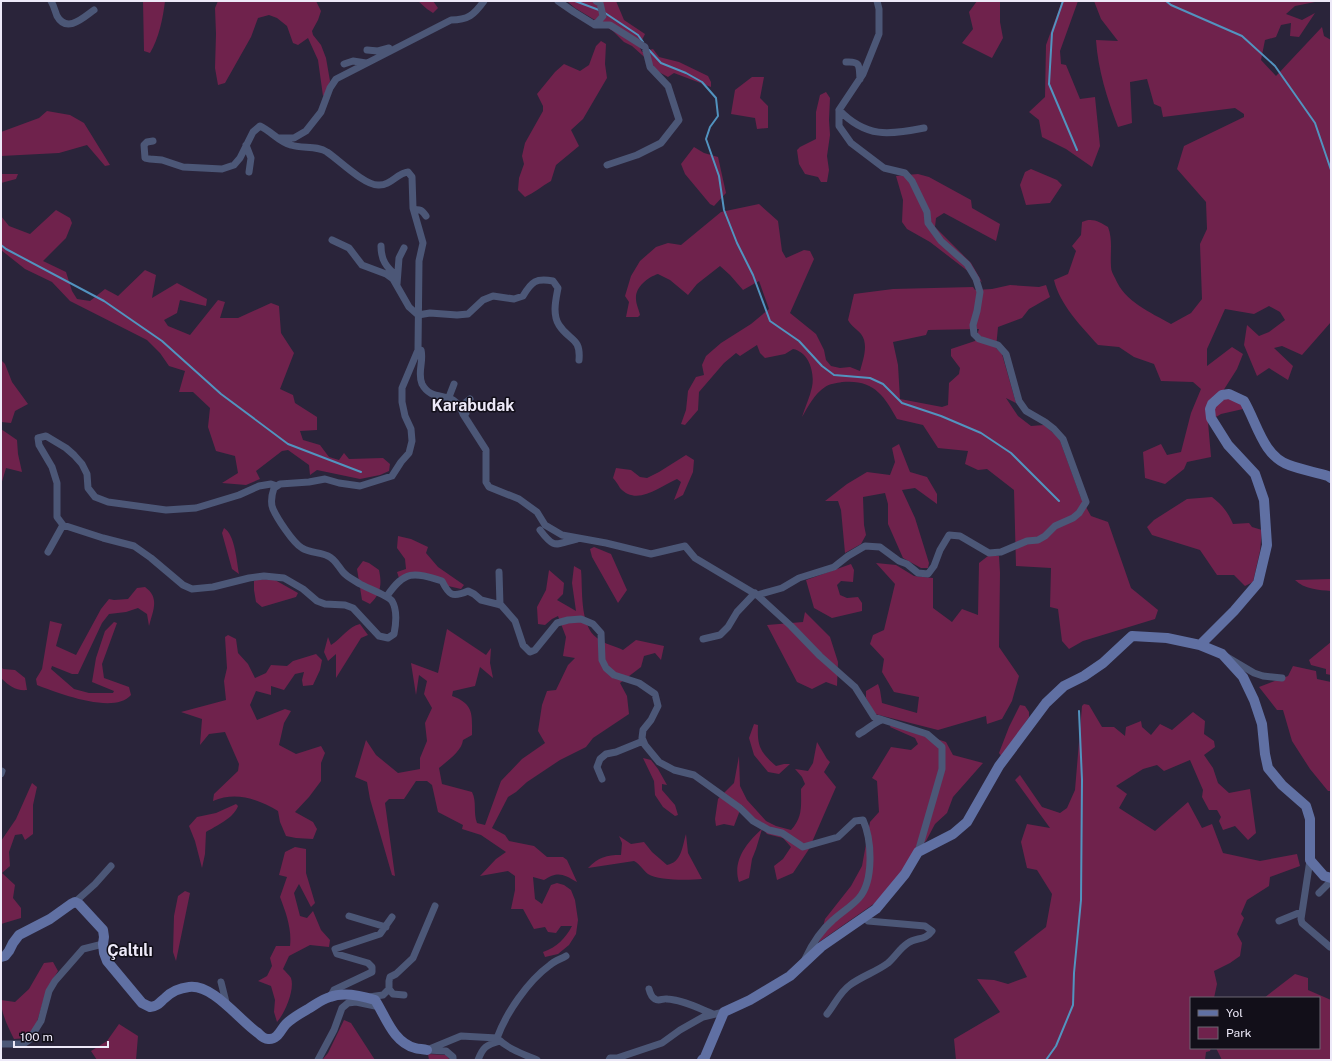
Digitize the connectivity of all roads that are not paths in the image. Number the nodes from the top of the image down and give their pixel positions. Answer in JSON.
{"nodes":[{"id":1,"x":51,"y":1,"type":"edge"},
{"id":2,"x":484,"y":1,"type":"edge"},
{"id":3,"x":558,"y":1,"type":"edge"},
{"id":4,"x":596,"y":1,"type":"edge"},
{"id":5,"x":877,"y":1,"type":"edge"},
{"id":6,"x":94,"y":10,"type":"dead end"},
{"id":7,"x":595,"y":25,"type":"junction"},
{"id":8,"x":403,"y":45,"type":"junction"},
{"id":9,"x":367,"y":50,"type":"dead end"},
{"id":10,"x":846,"y":62,"type":"dead end"},
{"id":11,"x":366,"y":63,"type":"junction"},
{"id":12,"x":344,"y":64,"type":"dead end"},
{"id":13,"x":860,"y":80,"type":"junction"},
{"id":14,"x":840,"y":110,"type":"junction"},
{"id":15,"x":924,"y":128,"type":"dead end"},
{"id":16,"x":278,"y":138,"type":"junction"},
{"id":17,"x":153,"y":141,"type":"dead end"},
{"id":18,"x":246,"y":145,"type":"junction"},
{"id":19,"x":607,"y":165,"type":"dead end"},
{"id":20,"x":249,"y":172,"type":"dead end"},
{"id":21,"x":414,"y":210,"type":"junction"},
{"id":22,"x":426,"y":216,"type":"dead end"},
{"id":23,"x":332,"y":240,"type":"dead end"},
{"id":24,"x":381,"y":246,"type":"dead end"},
{"id":25,"x":404,"y":248,"type":"dead end"},
{"id":26,"x":397,"y":276,"type":"junction"},
{"id":27,"x":397,"y":287,"type":"junction"},
{"id":28,"x":418,"y":315,"type":"junction"},
{"id":29,"x":418,"y":350,"type":"junction"},
{"id":30,"x":579,"y":360,"type":"dead end"},
{"id":31,"x":454,"y":384,"type":"dead end"},
{"id":32,"x":449,"y":397,"type":"junction"},
{"id":33,"x":470,"y":399,"type":"dead end"},
{"id":34,"x":470,"y":424,"type":"junction"},
{"id":35,"x":1331,"y":478,"type":"edge"},
{"id":36,"x":277,"y":486,"type":"junction"},
{"id":37,"x":63,"y":525,"type":"junction"},
{"id":38,"x":540,"y":530,"type":"dead end"},
{"id":39,"x":582,"y":538,"type":"junction"},
{"id":40,"x":48,"y":552,"type":"dead end"},
{"id":41,"x":499,"y":572,"type":"dead end"},
{"id":42,"x":756,"y":594,"type":"junction"},
{"id":43,"x":387,"y":596,"type":"junction"},
{"id":44,"x":500,"y":605,"type":"junction"},
{"id":45,"x":703,"y":639,"type":"dead end"},
{"id":46,"x":1200,"y":645,"type":"junction"},
{"id":47,"x":1222,"y":654,"type":"junction"},
{"id":48,"x":1282,"y":678,"type":"dead end"},
{"id":49,"x":882,"y":720,"type":"junction"},
{"id":50,"x":859,"y":734,"type":"dead end"},
{"id":51,"x":643,"y":741,"type":"junction"},
{"id":52,"x":602,"y":778,"type":"dead end"},
{"id":53,"x":918,"y":852,"type":"junction"},
{"id":54,"x":1310,"y":860,"type":"junction"},
{"id":55,"x":111,"y":866,"type":"dead end"},
{"id":56,"x":1331,"y":879,"type":"edge"},
{"id":57,"x":1319,"y":893,"type":"dead end"},
{"id":58,"x":75,"y":902,"type":"junction"},
{"id":59,"x":435,"y":906,"type":"dead end"},
{"id":60,"x":1301,"y":912,"type":"junction"},
{"id":61,"x":349,"y":916,"type":"dead end"},
{"id":62,"x":392,"y":917,"type":"dead end"},
{"id":63,"x":864,"y":917,"type":"junction"},
{"id":64,"x":1279,"y":921,"type":"dead end"},
{"id":65,"x":386,"y":927,"type":"junction"},
{"id":66,"x":102,"y":944,"type":"junction"},
{"id":67,"x":1330,"y":947,"type":"edge"},
{"id":68,"x":566,"y":956,"type":"dead end"},
{"id":69,"x":1,"y":957,"type":"edge"},
{"id":70,"x":802,"y":965,"type":"junction"},
{"id":71,"x":221,"y":982,"type":"dead end"},
{"id":72,"x":389,"y":989,"type":"junction"},
{"id":73,"x":649,"y":989,"type":"dead end"},
{"id":74,"x":404,"y":994,"type":"dead end"},
{"id":75,"x":330,"y":997,"type":"junction"},
{"id":76,"x":367,"y":998,"type":"junction"},
{"id":77,"x":227,"y":1006,"type":"junction"},
{"id":78,"x":380,"y":1007,"type":"junction"},
{"id":79,"x":724,"y":1012,"type":"junction"},
{"id":80,"x":713,"y":1014,"type":"junction"},
{"id":81,"x":826,"y":1014,"type":"dead end"},
{"id":82,"x":498,"y":1040,"type":"junction"},
{"id":83,"x":1,"y":1044,"type":"edge"},
{"id":84,"x":427,"y":1050,"type":"junction"},
{"id":85,"x":318,"y":1060,"type":"edge"},
{"id":86,"x":453,"y":1060,"type":"edge"},
{"id":87,"x":478,"y":1060,"type":"edge"},
{"id":88,"x":537,"y":1060,"type":"edge"},
{"id":89,"x":609,"y":1060,"type":"edge"},
{"id":90,"x":702,"y":1060,"type":"edge"}],
"edges":[{"from":1,"to":6,"type":"street"},
{"from":2,"to":8,"type":"street"},
{"from":3,"to":7,"type":"street"},
{"from":4,"to":7,"type":"street"},
{"from":5,"to":13,"type":"street"},
{"from":7,"to":19,"type":"street"},
{"from":8,"to":9,"type":"street"},
{"from":8,"to":11,"type":"street"},
{"from":10,"to":13,"type":"street"},
{"from":11,"to":12,"type":"street"},
{"from":11,"to":16,"type":"street"},
{"from":13,"to":14,"type":"street"},
{"from":14,"to":15,"type":"street"},
{"from":14,"to":42,"type":"street"},
{"from":16,"to":18,"type":"street"},
{"from":16,"to":21,"type":"street"},
{"from":17,"to":18,"type":"street"},
{"from":18,"to":20,"type":"street"},
{"from":21,"to":22,"type":"street"},
{"from":21,"to":28,"type":"street"},
{"from":23,"to":27,"type":"street"},
{"from":24,"to":26,"type":"street"},
{"from":25,"to":26,"type":"street"},
{"from":26,"to":27,"type":"street"},
{"from":27,"to":28,"type":"street"},
{"from":28,"to":29,"type":"street"},
{"from":28,"to":30,"type":"street"},
{"from":29,"to":32,"type":"street"},
{"from":29,"to":36,"type":"street"},
{"from":31,"to":32,"type":"street"},
{"from":32,"to":34,"type":"street"},
{"from":33,"to":34,"type":"street"},
{"from":34,"to":39,"type":"street"},
{"from":35,"to":46,"type":"street"},
{"from":36,"to":37,"type":"street"},
{"from":36,"to":43,"type":"street"},
{"from":37,"to":40,"type":"street"},
{"from":37,"to":43,"type":"street"},
{"from":38,"to":39,"type":"street"},
{"from":39,"to":42,"type":"street"},
{"from":41,"to":44,"type":"street"},
{"from":42,"to":45,"type":"street"},
{"from":42,"to":49,"type":"street"},
{"from":43,"to":44,"type":"street"},
{"from":44,"to":51,"type":"street"},
{"from":46,"to":47,"type":"street"},
{"from":46,"to":53,"type":"street"},
{"from":47,"to":48,"type":"street"},
{"from":47,"to":54,"type":"street"},
{"from":49,"to":50,"type":"street"},
{"from":49,"to":53,"type":"street"},
{"from":51,"to":52,"type":"street"},
{"from":51,"to":70,"type":"street"},
{"from":53,"to":63,"type":"street"},
{"from":54,"to":56,"type":"street"},
{"from":54,"to":60,"type":"street"},
{"from":55,"to":58,"type":"street"},
{"from":56,"to":57,"type":"street"},
{"from":58,"to":66,"type":"street"},
{"from":58,"to":69,"type":"street"},
{"from":59,"to":72,"type":"street"},
{"from":60,"to":64,"type":"street"},
{"from":60,"to":67,"type":"street"},
{"from":61,"to":65,"type":"street"},
{"from":62,"to":65,"type":"street"},
{"from":63,"to":70,"type":"street"},
{"from":63,"to":81,"type":"street"},
{"from":65,"to":75,"type":"street"},
{"from":66,"to":77,"type":"street"},
{"from":66,"to":83,"type":"street"},
{"from":68,"to":82,"type":"street"},
{"from":70,"to":79,"type":"street"},
{"from":71,"to":77,"type":"street"},
{"from":72,"to":74,"type":"street"},
{"from":72,"to":76,"type":"street"},
{"from":73,"to":80,"type":"street"},
{"from":75,"to":76,"type":"street"},
{"from":75,"to":77,"type":"street"},
{"from":76,"to":78,"type":"street"},
{"from":78,"to":84,"type":"street"},
{"from":78,"to":85,"type":"street"},
{"from":79,"to":80,"type":"street"},
{"from":79,"to":90,"type":"street"},
{"from":80,"to":89,"type":"street"},
{"from":82,"to":84,"type":"street"},
{"from":82,"to":87,"type":"street"},
{"from":82,"to":88,"type":"street"},
{"from":84,"to":86,"type":"street"}]}
